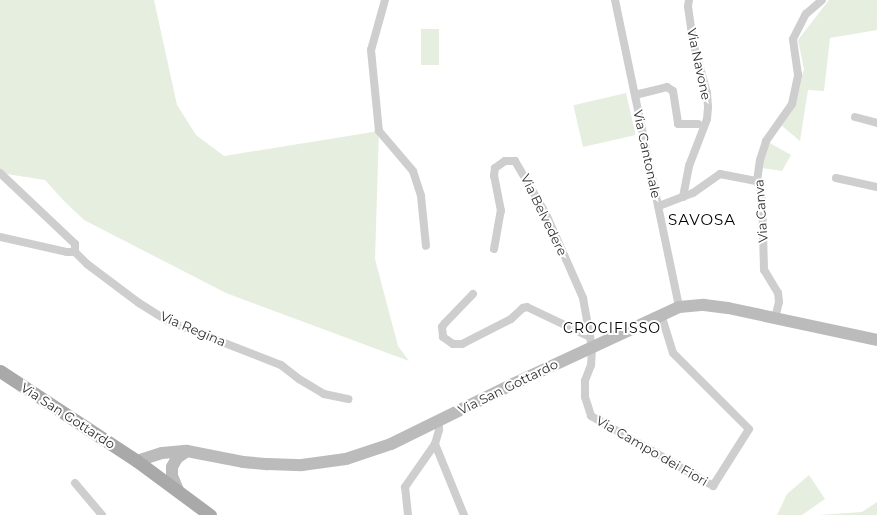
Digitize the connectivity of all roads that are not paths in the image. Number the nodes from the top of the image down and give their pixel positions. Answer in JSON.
{"nodes":[{"id":1,"x":385,"y":0,"type":"edge"},
{"id":2,"x":615,"y":0,"type":"edge"},
{"id":3,"x":689,"y":0,"type":"edge"},
{"id":4,"x":822,"y":0,"type":"edge"},
{"id":5,"x":635,"y":95,"type":"junction"},
{"id":6,"x":855,"y":118,"type":"dead end"},
{"id":7,"x":877,"y":123,"type":"edge"},
{"id":8,"x":698,"y":124,"type":"dead end"},
{"id":9,"x":0,"y":173,"type":"edge"},
{"id":10,"x":836,"y":178,"type":"dead end"},
{"id":11,"x":757,"y":181,"type":"junction"},
{"id":12,"x":877,"y":187,"type":"edge"},
{"id":13,"x":683,"y":197,"type":"junction"},
{"id":14,"x":659,"y":206,"type":"junction"},
{"id":15,"x":0,"y":237,"type":"edge"},
{"id":16,"x":426,"y":246,"type":"dead end"},
{"id":17,"x":494,"y":249,"type":"dead end"},
{"id":18,"x":75,"y":252,"type":"junction"},
{"id":19,"x":473,"y":294,"type":"dead end"},
{"id":20,"x":679,"y":307,"type":"junction"},
{"id":21,"x":661,"y":314,"type":"junction"},
{"id":22,"x":776,"y":318,"type":"junction"},
{"id":23,"x":877,"y":340,"type":"edge"},
{"id":24,"x":591,"y":342,"type":"junction"},
{"id":25,"x":0,"y":371,"type":"edge"},
{"id":26,"x":348,"y":399,"type":"dead end"},
{"id":27,"x":439,"y":420,"type":"junction"},
{"id":28,"x":435,"y":444,"type":"junction"},
{"id":29,"x":187,"y":451,"type":"junction"},
{"id":30,"x":137,"y":461,"type":"junction"},
{"id":31,"x":75,"y":483,"type":"dead end"},
{"id":32,"x":178,"y":490,"type":"junction"},
{"id":33,"x":102,"y":515,"type":"edge"},
{"id":34,"x":210,"y":515,"type":"edge"},
{"id":35,"x":408,"y":515,"type":"edge"},
{"id":36,"x":464,"y":515,"type":"edge"}],
"edges":[{"from":1,"to":16,"type":"street"},
{"from":2,"to":5,"type":"street","name":"Via Cantonale"},
{"from":3,"to":13,"type":"street","name":"Via Navone"},
{"from":4,"to":11,"type":"street","name":"Via Canva"},
{"from":5,"to":8,"type":"street"},
{"from":5,"to":14,"type":"street","name":"Via Cantonale"},
{"from":6,"to":7,"type":"street"},
{"from":9,"to":18,"type":"street"},
{"from":10,"to":12,"type":"street"},
{"from":11,"to":13,"type":"street"},
{"from":11,"to":22,"type":"street","name":"Via Canva"},
{"from":13,"to":14,"type":"street"},
{"from":14,"to":20,"type":"street","name":"Via Cantonale"},
{"from":15,"to":18,"type":"street"},
{"from":17,"to":24,"type":"street","name":"Via Belvedere"},
{"from":18,"to":26,"type":"street","name":"Via Regina"},
{"from":19,"to":24,"type":"street"},
{"from":20,"to":21,"type":"main road","name":"Via San Gottardo"},
{"from":20,"to":22,"type":"main road","name":"Via San Gottardo"},
{"from":21,"to":24,"type":"main road","name":"Via San Gottardo"},
{"from":21,"to":24,"type":"street","name":"Via Campo dei Fiori"},
{"from":22,"to":23,"type":"main road","name":"Via San Gottardo"},
{"from":24,"to":27,"type":"main road","name":"Via San Gottardo"},
{"from":25,"to":30,"type":"main road","name":"Via San Gottardo"},
{"from":27,"to":28,"type":"street"},
{"from":27,"to":29,"type":"main road","name":"Via San Gottardo"},
{"from":28,"to":35,"type":"street"},
{"from":28,"to":36,"type":"street"},
{"from":29,"to":30,"type":"main road","name":"Via San Gottardo"},
{"from":29,"to":32,"type":"main road"},
{"from":30,"to":32,"type":"main road","name":"Via San Gottardo"},
{"from":31,"to":33,"type":"street"},
{"from":32,"to":34,"type":"main road","name":"Via San Gottardo"}]}
